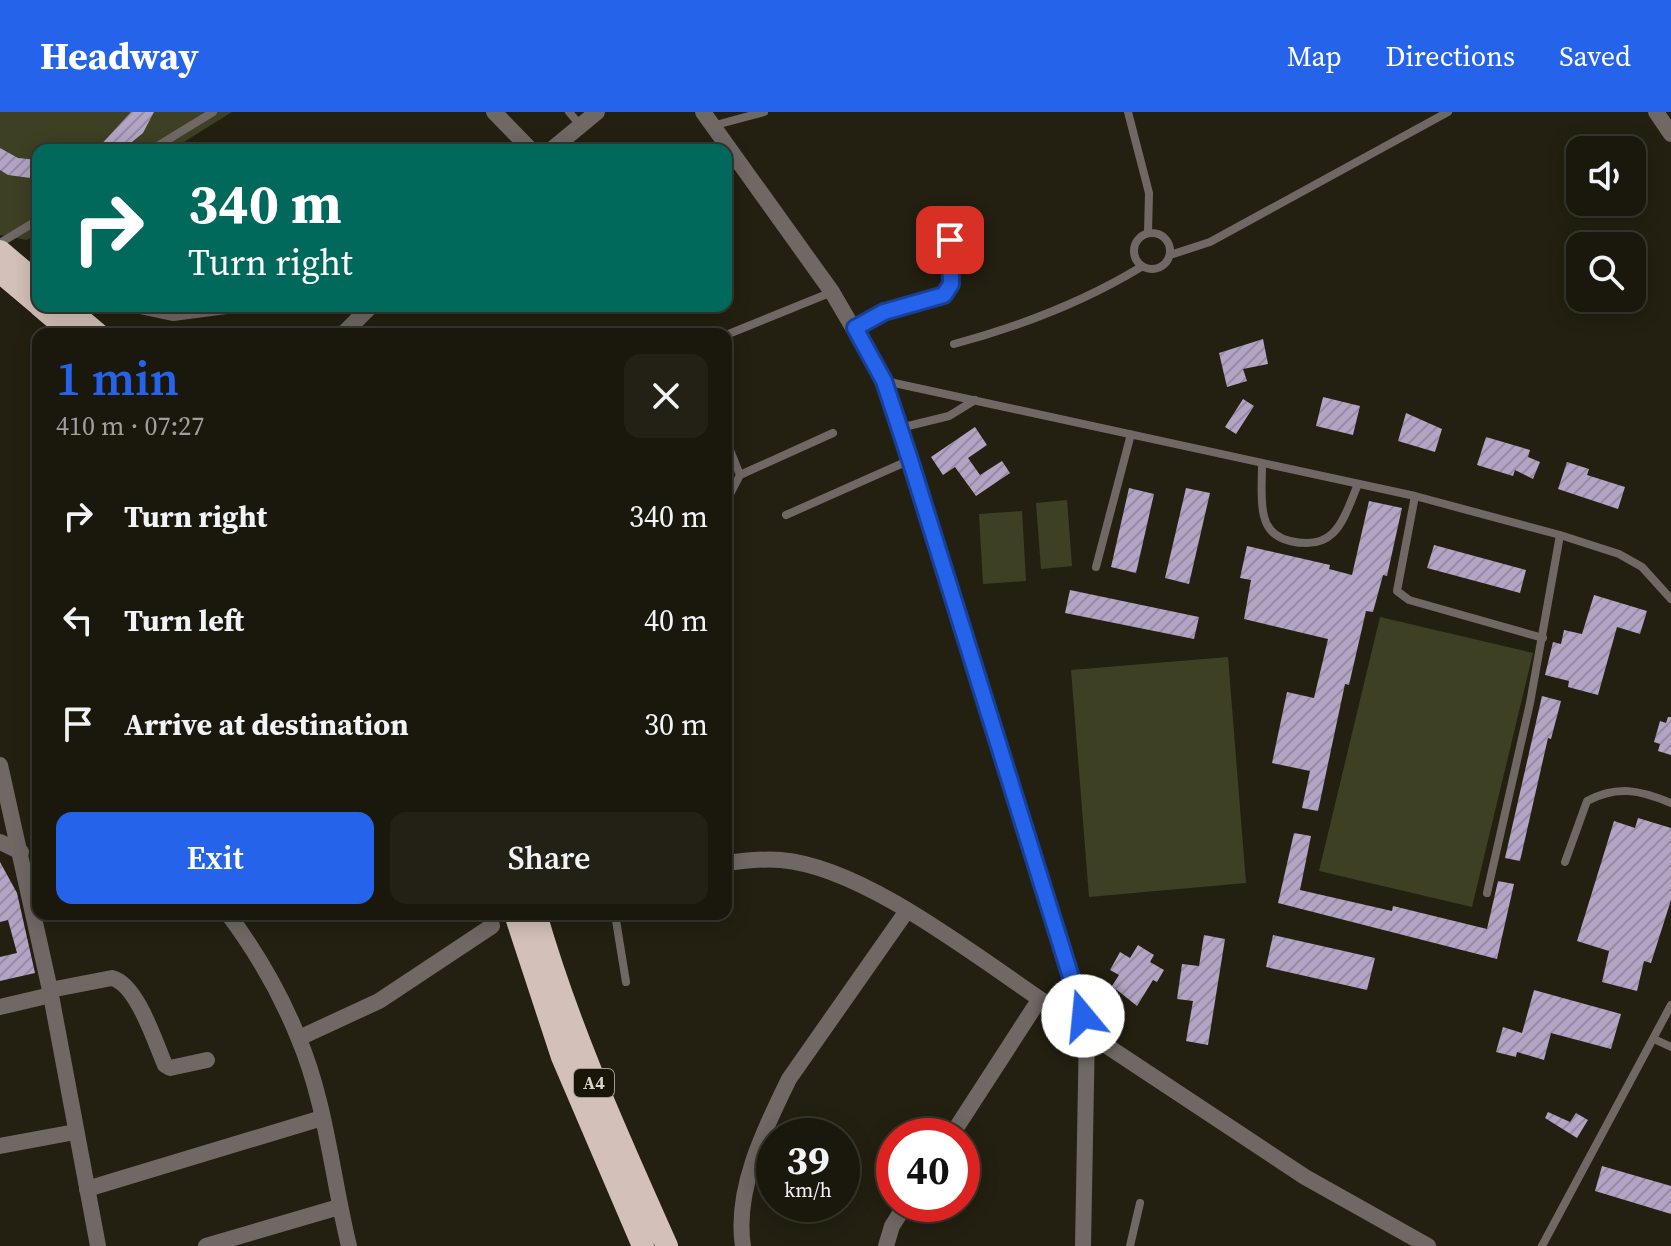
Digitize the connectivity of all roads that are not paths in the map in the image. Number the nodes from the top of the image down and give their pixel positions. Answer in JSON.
{"nodes":[{"id":1,"x":213,"y":112,"type":"edge"},
{"id":2,"x":494,"y":112,"type":"edge"},
{"id":3,"x":569,"y":112,"type":"edge"},
{"id":4,"x":597,"y":112,"type":"edge"},
{"id":5,"x":764,"y":112,"type":"edge"},
{"id":6,"x":1128,"y":112,"type":"edge"},
{"id":7,"x":1448,"y":112,"type":"edge"},
{"id":8,"x":1656,"y":112,"type":"edge"},
{"id":9,"x":708,"y":119,"type":"edge"},
{"id":10,"x":581,"y":126,"type":"junction"},
{"id":11,"x":1671,"y":134,"type":"edge"},
{"id":12,"x":161,"y":144,"type":"edge"},
{"id":13,"x":525,"y":144,"type":"edge"},
{"id":14,"x":558,"y":144,"type":"edge"},
{"id":15,"x":726,"y":144,"type":"edge"},
{"id":16,"x":732,"y":152,"type":"edge"},
{"id":17,"x":32,"y":224,"type":"edge"},
{"id":18,"x":1148,"y":233,"type":"junction"},
{"id":19,"x":950,"y":240,"type":"dead end"},
{"id":20,"x":0,"y":243,"type":"edge"},
{"id":21,"x":0,"y":251,"type":"edge"},
{"id":22,"x":1170,"y":255,"type":"junction"},
{"id":23,"x":1141,"y":267,"type":"junction"},
{"id":24,"x":0,"y":272,"type":"edge"},
{"id":25,"x":32,"y":278,"type":"edge"},
{"id":26,"x":832,"y":292,"type":"junction"},
{"id":27,"x":32,"y":299,"type":"edge"},
{"id":28,"x":47,"y":312,"type":"edge"},
{"id":29,"x":72,"y":312,"type":"edge"},
{"id":30,"x":365,"y":312,"type":"edge"},
{"id":31,"x":66,"y":328,"type":"edge"},
{"id":32,"x":91,"y":328,"type":"edge"},
{"id":33,"x":349,"y":328,"type":"edge"},
{"id":34,"x":855,"y":328,"type":"junction"},
{"id":35,"x":732,"y":333,"type":"edge"},
{"id":36,"x":954,"y":344,"type":"dead end"},
{"id":37,"x":884,"y":381,"type":"junction"},
{"id":38,"x":976,"y":400,"type":"junction"},
{"id":39,"x":900,"y":428,"type":"junction"},
{"id":40,"x":833,"y":433,"type":"dead end"},
{"id":41,"x":1131,"y":434,"type":"junction"},
{"id":42,"x":732,"y":455,"type":"edge"},
{"id":43,"x":910,"y":460,"type":"junction"},
{"id":44,"x":1262,"y":465,"type":"junction"},
{"id":45,"x":740,"y":475,"type":"junction"},
{"id":46,"x":1358,"y":484,"type":"junction"},
{"id":47,"x":732,"y":490,"type":"edge"},
{"id":48,"x":1415,"y":496,"type":"junction"},
{"id":49,"x":786,"y":515,"type":"dead end"},
{"id":50,"x":1560,"y":535,"type":"junction"},
{"id":51,"x":1096,"y":567,"type":"dead end"},
{"id":52,"x":1671,"y":599,"type":"edge"},
{"id":53,"x":1543,"y":638,"type":"junction"},
{"id":54,"x":0,"y":765,"type":"edge"},
{"id":55,"x":1671,"y":803,"type":"edge"},
{"id":56,"x":0,"y":842,"type":"edge"},
{"id":57,"x":21,"y":852,"type":"junction"},
{"id":58,"x":1565,"y":862,"type":"dead end"},
{"id":59,"x":732,"y":863,"type":"edge"},
{"id":60,"x":32,"y":886,"type":"edge"},
{"id":61,"x":1487,"y":893,"type":"dead end"},
{"id":62,"x":906,"y":912,"type":"junction"},
{"id":63,"x":38,"y":920,"type":"edge"},
{"id":64,"x":233,"y":920,"type":"edge"},
{"id":65,"x":517,"y":920,"type":"edge"},
{"id":66,"x":538,"y":920,"type":"edge"},
{"id":67,"x":616,"y":920,"type":"edge"},
{"id":68,"x":492,"y":926,"type":"dead end"},
{"id":69,"x":626,"y":982,"type":"dead end"},
{"id":70,"x":50,"y":992,"type":"junction"},
{"id":71,"x":1039,"y":1000,"type":"junction"},
{"id":72,"x":1671,"y":1005,"type":"edge"},
{"id":73,"x":0,"y":1007,"type":"edge"},
{"id":74,"x":1087,"y":1030,"type":"junction"},
{"id":75,"x":299,"y":1038,"type":"junction"},
{"id":76,"x":1654,"y":1039,"type":"junction"},
{"id":77,"x":1671,"y":1047,"type":"edge"},
{"id":78,"x":207,"y":1060,"type":"dead end"},
{"id":79,"x":322,"y":1118,"type":"junction"},
{"id":80,"x":963,"y":1118,"type":"edge"},
{"id":81,"x":75,"y":1132,"type":"junction"},
{"id":82,"x":0,"y":1146,"type":"edge"},
{"id":83,"x":87,"y":1189,"type":"junction"},
{"id":84,"x":1140,"y":1203,"type":"dead end"},
{"id":85,"x":339,"y":1207,"type":"junction"},
{"id":86,"x":895,"y":1222,"type":"edge"},
{"id":87,"x":98,"y":1246,"type":"edge"},
{"id":88,"x":206,"y":1246,"type":"edge"},
{"id":89,"x":349,"y":1246,"type":"edge"},
{"id":90,"x":643,"y":1246,"type":"edge"},
{"id":91,"x":667,"y":1246,"type":"edge"},
{"id":92,"x":743,"y":1246,"type":"edge"},
{"id":93,"x":886,"y":1246,"type":"edge"},
{"id":94,"x":1083,"y":1246,"type":"edge"},
{"id":95,"x":1130,"y":1246,"type":"edge"},
{"id":96,"x":1428,"y":1246,"type":"edge"},
{"id":97,"x":1542,"y":1246,"type":"edge"}],
"edges":[{"from":1,"to":12,"type":"lane"},
{"from":2,"to":13,"type":"street"},
{"from":3,"to":10,"type":"lane"},
{"from":4,"to":10,"type":"street"},
{"from":5,"to":9,"type":"lane"},
{"from":6,"to":18,"type":"lane"},
{"from":7,"to":22,"type":"lane"},
{"from":8,"to":11,"type":"street"},
{"from":9,"to":15,"type":"street"},
{"from":10,"to":14,"type":"street"},
{"from":16,"to":26,"type":"street"},
{"from":17,"to":20,"type":"lane"},
{"from":18,"to":22,"type":"lane"},
{"from":18,"to":23,"type":"lane"},
{"from":19,"to":34,"type":"lane"},
{"from":21,"to":25,"type":"highway"},
{"from":22,"to":23,"type":"lane"},
{"from":23,"to":36,"type":"lane"},
{"from":24,"to":27,"type":"highway"},
{"from":26,"to":34,"type":"street"},
{"from":26,"to":35,"type":"lane"},
{"from":28,"to":31,"type":"highway"},
{"from":29,"to":32,"type":"highway"},
{"from":30,"to":33,"type":"street"},
{"from":34,"to":37,"type":"street"},
{"from":37,"to":38,"type":"lane"},
{"from":37,"to":39,"type":"street"},
{"from":38,"to":39,"type":"lane"},
{"from":38,"to":41,"type":"lane"},
{"from":39,"to":43,"type":"street"},
{"from":40,"to":45,"type":"lane"},
{"from":41,"to":44,"type":"lane"},
{"from":41,"to":51,"type":"lane"},
{"from":42,"to":45,"type":"lane"},
{"from":43,"to":49,"type":"lane"},
{"from":43,"to":74,"type":"street"},
{"from":44,"to":46,"type":"lane"},
{"from":44,"to":46,"type":"lane"},
{"from":45,"to":47,"type":"lane"},
{"from":46,"to":48,"type":"lane"},
{"from":48,"to":50,"type":"lane"},
{"from":48,"to":53,"type":"lane"},
{"from":50,"to":52,"type":"lane"},
{"from":50,"to":53,"type":"lane"},
{"from":53,"to":61,"type":"lane"},
{"from":54,"to":57,"type":"street"},
{"from":55,"to":58,"type":"lane"},
{"from":56,"to":57,"type":"street"},
{"from":57,"to":60,"type":"street"},
{"from":59,"to":62,"type":"street"},
{"from":62,"to":71,"type":"street"},
{"from":62,"to":92,"type":"street"},
{"from":63,"to":70,"type":"street"},
{"from":64,"to":75,"type":"street"},
{"from":65,"to":90,"type":"highway","number":"A4"},
{"from":66,"to":91,"type":"highway","number":"A4"},
{"from":67,"to":69,"type":"lane"},
{"from":68,"to":75,"type":"street"},
{"from":70,"to":73,"type":"street"},
{"from":70,"to":78,"type":"street"},
{"from":70,"to":81,"type":"street"},
{"from":71,"to":74,"type":"street"},
{"from":71,"to":80,"type":"street"},
{"from":72,"to":76,"type":"lane"},
{"from":74,"to":94,"type":"street"},
{"from":74,"to":96,"type":"street"},
{"from":75,"to":79,"type":"street"},
{"from":76,"to":77,"type":"lane"},
{"from":76,"to":97,"type":"lane"},
{"from":79,"to":83,"type":"street"},
{"from":79,"to":85,"type":"street"},
{"from":81,"to":82,"type":"street"},
{"from":81,"to":83,"type":"street"},
{"from":83,"to":87,"type":"street"},
{"from":84,"to":95,"type":"lane"},
{"from":85,"to":88,"type":"street"},
{"from":85,"to":89,"type":"street"},
{"from":86,"to":93,"type":"street"}]}
